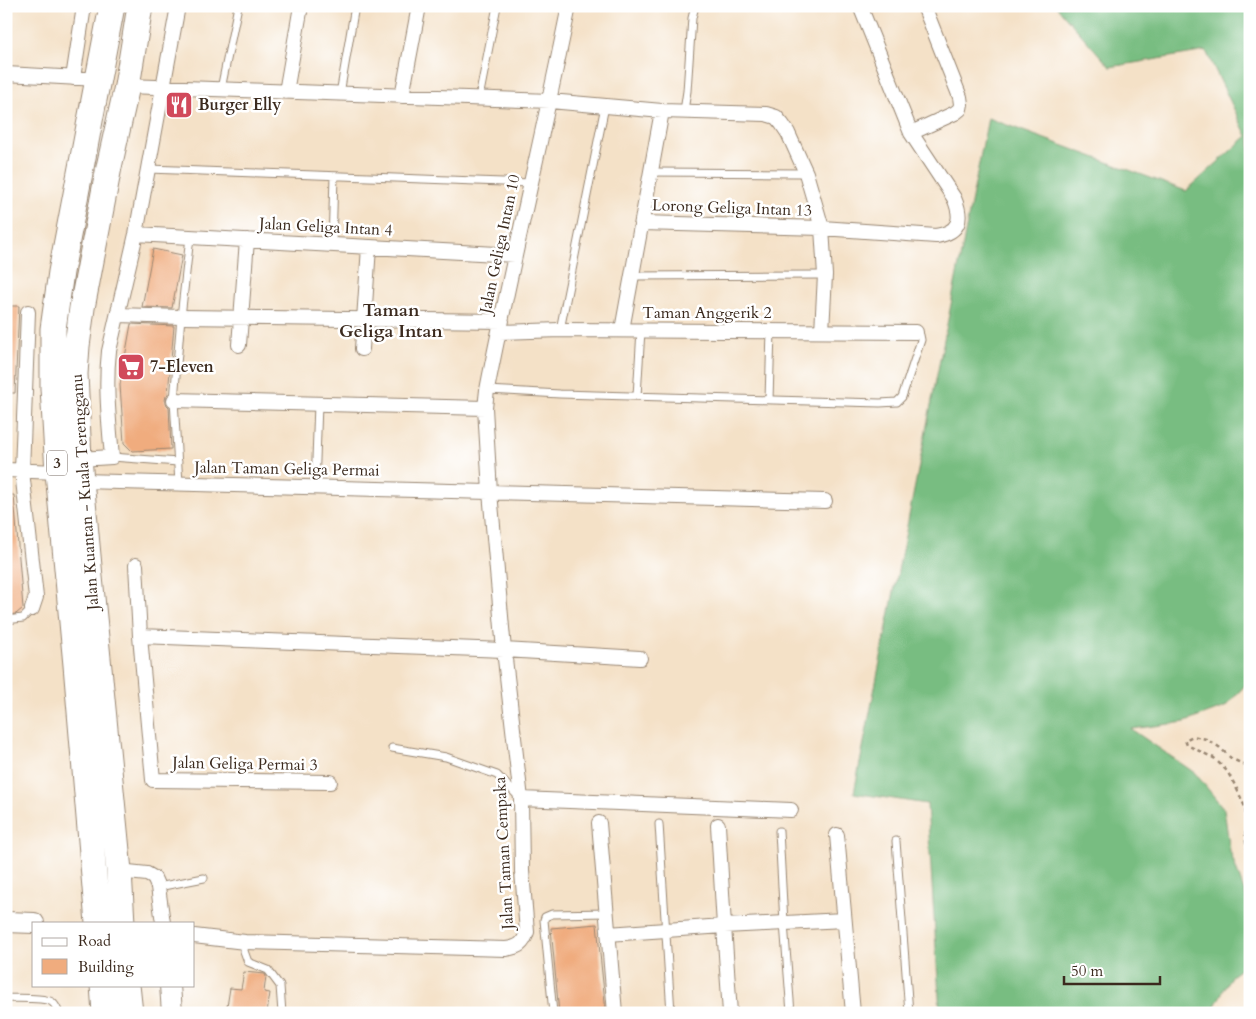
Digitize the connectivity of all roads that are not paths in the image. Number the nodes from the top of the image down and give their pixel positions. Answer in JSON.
{"nodes":[{"id":1,"x":82,"y":6,"type":"edge"},
{"id":2,"x":112,"y":6,"type":"edge"},
{"id":3,"x":140,"y":6,"type":"edge"},
{"id":4,"x":178,"y":6,"type":"edge"},
{"id":5,"x":238,"y":6,"type":"edge"},
{"id":6,"x":301,"y":6,"type":"edge"},
{"id":7,"x":355,"y":6,"type":"edge"},
{"id":8,"x":419,"y":6,"type":"edge"},
{"id":9,"x":496,"y":6,"type":"edge"},
{"id":10,"x":569,"y":6,"type":"edge"},
{"id":11,"x":695,"y":6,"type":"edge"},
{"id":12,"x":860,"y":6,"type":"edge"},
{"id":13,"x":924,"y":6,"type":"edge"},
{"id":14,"x":6,"y":74,"type":"edge"},
{"id":15,"x":73,"y":78,"type":"junction"},
{"id":16,"x":98,"y":79,"type":"junction"},
{"id":17,"x":127,"y":86,"type":"junction"},
{"id":18,"x":164,"y":88,"type":"junction"},
{"id":19,"x":221,"y":90,"type":"junction"},
{"id":20,"x":286,"y":92,"type":"junction"},
{"id":21,"x":340,"y":94,"type":"junction"},
{"id":22,"x":402,"y":96,"type":"junction"},
{"id":23,"x":479,"y":98,"type":"junction"},
{"id":24,"x":550,"y":101,"type":"junction"},
{"id":25,"x":606,"y":106,"type":"junction"},
{"id":26,"x":662,"y":111,"type":"junction"},
{"id":27,"x":684,"y":111,"type":"junction"},
{"id":28,"x":911,"y":133,"type":"junction"},
{"id":29,"x":149,"y":169,"type":"junction"},
{"id":30,"x":651,"y":172,"type":"junction"},
{"id":31,"x":806,"y":172,"type":"junction"},
{"id":32,"x":334,"y":176,"type":"junction"},
{"id":33,"x":532,"y":183,"type":"junction"},
{"id":34,"x":642,"y":223,"type":"junction"},
{"id":35,"x":822,"y":228,"type":"junction"},
{"id":36,"x":136,"y":234,"type":"junction"},
{"id":37,"x":190,"y":237,"type":"junction"},
{"id":38,"x":247,"y":240,"type":"junction"},
{"id":39,"x":332,"y":245,"type":"junction"},
{"id":40,"x":369,"y":247,"type":"junction"},
{"id":41,"x":515,"y":255,"type":"junction"},
{"id":42,"x":825,"y":275,"type":"junction"},
{"id":43,"x":632,"y":276,"type":"junction"},
{"id":44,"x":28,"y":312,"type":"dead end"},
{"id":45,"x":118,"y":314,"type":"junction"},
{"id":46,"x":180,"y":317,"type":"junction"},
{"id":47,"x":241,"y":318,"type":"junction"},
{"id":48,"x":364,"y":319,"type":"junction"},
{"id":49,"x":500,"y":327,"type":"junction"},
{"id":50,"x":560,"y":330,"type":"junction"},
{"id":51,"x":622,"y":330,"type":"junction"},
{"id":52,"x":641,"y":330,"type":"junction"},
{"id":53,"x":770,"y":331,"type":"junction"},
{"id":54,"x":822,"y":331,"type":"junction"},
{"id":55,"x":916,"y":332,"type":"joint"},
{"id":56,"x":239,"y":345,"type":"dead end"},
{"id":57,"x":362,"y":349,"type":"dead end"},
{"id":58,"x":487,"y":390,"type":"junction"},
{"id":59,"x":637,"y":396,"type":"junction"},
{"id":60,"x":174,"y":400,"type":"junction"},
{"id":61,"x":769,"y":400,"type":"junction"},
{"id":62,"x":318,"y":404,"type":"junction"},
{"id":63,"x":485,"y":408,"type":"junction"},
{"id":64,"x":112,"y":457,"type":"junction"},
{"id":65,"x":178,"y":462,"type":"junction"},
{"id":66,"x":6,"y":470,"type":"edge"},
{"id":67,"x":22,"y":470,"type":"junction"},
{"id":68,"x":81,"y":470,"type":"junction"},
{"id":69,"x":58,"y":472,"type":"junction"},
{"id":70,"x":179,"y":484,"type":"junction"},
{"id":71,"x":315,"y":487,"type":"junction"},
{"id":72,"x":490,"y":492,"type":"junction"},
{"id":73,"x":825,"y":501,"type":"dead end"},
{"id":74,"x":136,"y":565,"type":"dead end"},
{"id":75,"x":32,"y":609,"type":"joint"},
{"id":76,"x":6,"y":620,"type":"edge"},
{"id":77,"x":140,"y":636,"type":"junction"},
{"id":78,"x":504,"y":650,"type":"junction"},
{"id":79,"x":640,"y":658,"type":"dead end"},
{"id":80,"x":392,"y":748,"type":"dead end"},
{"id":81,"x":330,"y":782,"type":"dead end"},
{"id":82,"x":521,"y":799,"type":"junction"},
{"id":83,"x":790,"y":810,"type":"dead end"},
{"id":84,"x":599,"y":823,"type":"dead end"},
{"id":85,"x":659,"y":824,"type":"dead end"},
{"id":86,"x":718,"y":825,"type":"dead end"},
{"id":87,"x":779,"y":831,"type":"dead end"},
{"id":88,"x":837,"y":835,"type":"dead end"},
{"id":89,"x":896,"y":841,"type":"dead end"},
{"id":90,"x":119,"y":872,"type":"junction"},
{"id":91,"x":204,"y":878,"type":"dead end"},
{"id":92,"x":158,"y":887,"type":"junction"},
{"id":93,"x":607,"y":913,"type":"junction"},
{"id":94,"x":844,"y":920,"type":"junction"},
{"id":95,"x":6,"y":922,"type":"edge"},
{"id":96,"x":98,"y":922,"type":"edge"},
{"id":97,"x":122,"y":922,"type":"edge"},
{"id":98,"x":163,"y":922,"type":"edge"},
{"id":99,"x":32,"y":923,"type":"edge"},
{"id":100,"x":784,"y":924,"type":"junction"},
{"id":101,"x":724,"y":926,"type":"junction"},
{"id":102,"x":666,"y":930,"type":"junction"},
{"id":103,"x":608,"y":934,"type":"junction"},
{"id":104,"x":195,"y":936,"type":"edge"},
{"id":105,"x":245,"y":942,"type":"junction"},
{"id":106,"x":103,"y":986,"type":"edge"},
{"id":107,"x":127,"y":986,"type":"edge"},
{"id":108,"x":170,"y":986,"type":"edge"},
{"id":109,"x":6,"y":998,"type":"edge"},
{"id":110,"x":58,"y":1013,"type":"edge"},
{"id":111,"x":106,"y":1013,"type":"edge"},
{"id":112,"x":130,"y":1013,"type":"edge"},
{"id":113,"x":172,"y":1013,"type":"edge"},
{"id":114,"x":282,"y":1013,"type":"edge"},
{"id":115,"x":553,"y":1013,"type":"edge"},
{"id":116,"x":615,"y":1013,"type":"edge"},
{"id":117,"x":671,"y":1013,"type":"edge"},
{"id":118,"x":730,"y":1013,"type":"edge"},
{"id":119,"x":792,"y":1013,"type":"edge"},
{"id":120,"x":853,"y":1013,"type":"edge"},
{"id":121,"x":909,"y":1013,"type":"edge"}],
"edges":[{"from":1,"to":15,"type":"street"},
{"from":2,"to":16,"type":"highway","name":"Jalan Kuantan - Kuala Terengganu","number":"3"},
{"from":3,"to":17,"type":"highway","name":"Jalan Kuantan - Kuala Terengganu","number":"3"},
{"from":4,"to":18,"type":"street"},
{"from":5,"to":19,"type":"lane"},
{"from":6,"to":20,"type":"street"},
{"from":7,"to":21,"type":"lane"},
{"from":8,"to":22,"type":"street"},
{"from":9,"to":23,"type":"lane"},
{"from":10,"to":24,"type":"street","name":"Jalan Geliga Intan 10"},
{"from":11,"to":27,"type":"lane"},
{"from":12,"to":28,"type":"street"},
{"from":13,"to":28,"type":"street"},
{"from":14,"to":15,"type":"street"},
{"from":15,"to":16,"type":"street"},
{"from":16,"to":69,"type":"highway","name":"Jalan Kuantan - Kuala Terengganu","number":"3"},
{"from":17,"to":18,"type":"street"},
{"from":17,"to":68,"type":"highway","name":"Jalan Kuantan - Kuala Terengganu","number":"3"},
{"from":18,"to":19,"type":"street"},
{"from":18,"to":29,"type":"street"},
{"from":19,"to":20,"type":"street"},
{"from":20,"to":21,"type":"street"},
{"from":21,"to":22,"type":"street"},
{"from":22,"to":23,"type":"street"},
{"from":23,"to":24,"type":"street"},
{"from":24,"to":25,"type":"street"},
{"from":24,"to":33,"type":"street","name":"Jalan Geliga Intan 10"},
{"from":25,"to":26,"type":"street"},
{"from":25,"to":50,"type":"lane"},
{"from":26,"to":27,"type":"street"},
{"from":26,"to":30,"type":"street"},
{"from":27,"to":31,"type":"street"},
{"from":28,"to":35,"type":"street","name":"Lorong Geliga Intan 13"},
{"from":29,"to":32,"type":"lane"},
{"from":29,"to":36,"type":"street"},
{"from":30,"to":31,"type":"lane"},
{"from":30,"to":34,"type":"street"},
{"from":31,"to":35,"type":"street"},
{"from":32,"to":33,"type":"lane"},
{"from":32,"to":39,"type":"lane"},
{"from":33,"to":41,"type":"street","name":"Jalan Geliga Intan 10"},
{"from":34,"to":35,"type":"street","name":"Lorong Geliga Intan 13"},
{"from":34,"to":43,"type":"street"},
{"from":35,"to":42,"type":"street"},
{"from":36,"to":37,"type":"street","name":"Jalan Geliga Intan 4"},
{"from":36,"to":45,"type":"street"},
{"from":37,"to":38,"type":"street","name":"Jalan Geliga Intan 4"},
{"from":37,"to":46,"type":"lane"},
{"from":38,"to":39,"type":"street","name":"Jalan Geliga Intan 4"},
{"from":38,"to":47,"type":"street"},
{"from":39,"to":40,"type":"street","name":"Jalan Geliga Intan 4"},
{"from":40,"to":41,"type":"street","name":"Jalan Geliga Intan 4"},
{"from":40,"to":48,"type":"street"},
{"from":41,"to":49,"type":"street","name":"Jalan Geliga Intan 10"},
{"from":42,"to":43,"type":"lane"},
{"from":42,"to":54,"type":"street"},
{"from":43,"to":51,"type":"street"},
{"from":44,"to":67,"type":"street"},
{"from":45,"to":46,"type":"street","name":"Taman Anggerik 2"},
{"from":45,"to":64,"type":"street"},
{"from":46,"to":47,"type":"street","name":"Taman Anggerik 2"},
{"from":46,"to":60,"type":"lane"},
{"from":47,"to":48,"type":"street","name":"Taman Anggerik 2"},
{"from":47,"to":56,"type":"street"},
{"from":48,"to":49,"type":"street","name":"Taman Anggerik 2"},
{"from":48,"to":57,"type":"street"},
{"from":49,"to":50,"type":"street","name":"Taman Anggerik 2"},
{"from":49,"to":58,"type":"street","name":"Jalan Geliga Intan 10"},
{"from":50,"to":51,"type":"street","name":"Taman Anggerik 2"},
{"from":51,"to":52,"type":"street","name":"Taman Anggerik 2"},
{"from":52,"to":53,"type":"street","name":"Taman Anggerik 2"},
{"from":52,"to":59,"type":"lane"},
{"from":53,"to":54,"type":"street","name":"Taman Anggerik 2"},
{"from":53,"to":61,"type":"lane"},
{"from":54,"to":55,"type":"street","name":"Taman Anggerik 2"},
{"from":55,"to":61,"type":"lane"},
{"from":58,"to":59,"type":"lane"},
{"from":58,"to":63,"type":"street","name":"Jalan Geliga Intan 10"},
{"from":59,"to":61,"type":"lane"},
{"from":60,"to":62,"type":"street"},
{"from":60,"to":65,"type":"lane"},
{"from":62,"to":63,"type":"street"},
{"from":62,"to":71,"type":"lane"},
{"from":63,"to":72,"type":"street","name":"Jalan Geliga Intan 10"},
{"from":64,"to":65,"type":"lane"},
{"from":64,"to":68,"type":"street"},
{"from":65,"to":70,"type":"lane"},
{"from":66,"to":67,"type":"street"},
{"from":67,"to":69,"type":"street"},
{"from":67,"to":75,"type":"street"},
{"from":68,"to":70,"type":"street","name":"Jalan Taman Geliga Permai"},
{"from":68,"to":90,"type":"highway","name":"Jalan Kuantan - Kuala Terengganu","number":"3"},
{"from":69,"to":96,"type":"highway","name":"Jalan Kuantan - Kuala Terengganu","number":"3"},
{"from":70,"to":71,"type":"street","name":"Jalan Taman Geliga Permai"},
{"from":71,"to":72,"type":"street","name":"Jalan Taman Geliga Permai"},
{"from":72,"to":73,"type":"street","name":"Jalan Taman Geliga Permai"},
{"from":72,"to":78,"type":"street","name":"Jalan Taman Cempaka"},
{"from":74,"to":77,"type":"street"},
{"from":75,"to":76,"type":"lane"},
{"from":77,"to":78,"type":"street"},
{"from":77,"to":81,"type":"street","name":"Jalan Geliga Permai 3"},
{"from":78,"to":79,"type":"street"},
{"from":78,"to":82,"type":"street","name":"Jalan Taman Cempaka"},
{"from":80,"to":82,"type":"lane"},
{"from":82,"to":83,"type":"street"},
{"from":82,"to":105,"type":"street","name":"Jalan Taman Cempaka"},
{"from":84,"to":93,"type":"street"},
{"from":85,"to":102,"type":"lane"},
{"from":86,"to":101,"type":"street"},
{"from":87,"to":100,"type":"lane"},
{"from":88,"to":94,"type":"street"},
{"from":89,"to":121,"type":"lane"},
{"from":90,"to":92,"type":"street"},
{"from":90,"to":97,"type":"highway","name":"Jalan Kuantan - Kuala Terengganu","number":"3"},
{"from":91,"to":92,"type":"lane"},
{"from":92,"to":98,"type":"street"},
{"from":93,"to":103,"type":"street"},
{"from":93,"to":115,"type":"lane"},
{"from":94,"to":100,"type":"street"},
{"from":94,"to":120,"type":"street"},
{"from":95,"to":99,"type":"street"},
{"from":100,"to":101,"type":"street"},
{"from":100,"to":119,"type":"lane"},
{"from":101,"to":102,"type":"street"},
{"from":101,"to":118,"type":"street"},
{"from":102,"to":103,"type":"street"},
{"from":102,"to":117,"type":"lane"},
{"from":103,"to":116,"type":"street"},
{"from":104,"to":105,"type":"street","name":"Jalan Taman Cempaka"},
{"from":105,"to":114,"type":"lane"},
{"from":106,"to":111,"type":"highway"},
{"from":107,"to":112,"type":"highway"},
{"from":108,"to":113,"type":"street"},
{"from":109,"to":110,"type":"lane"}]}
